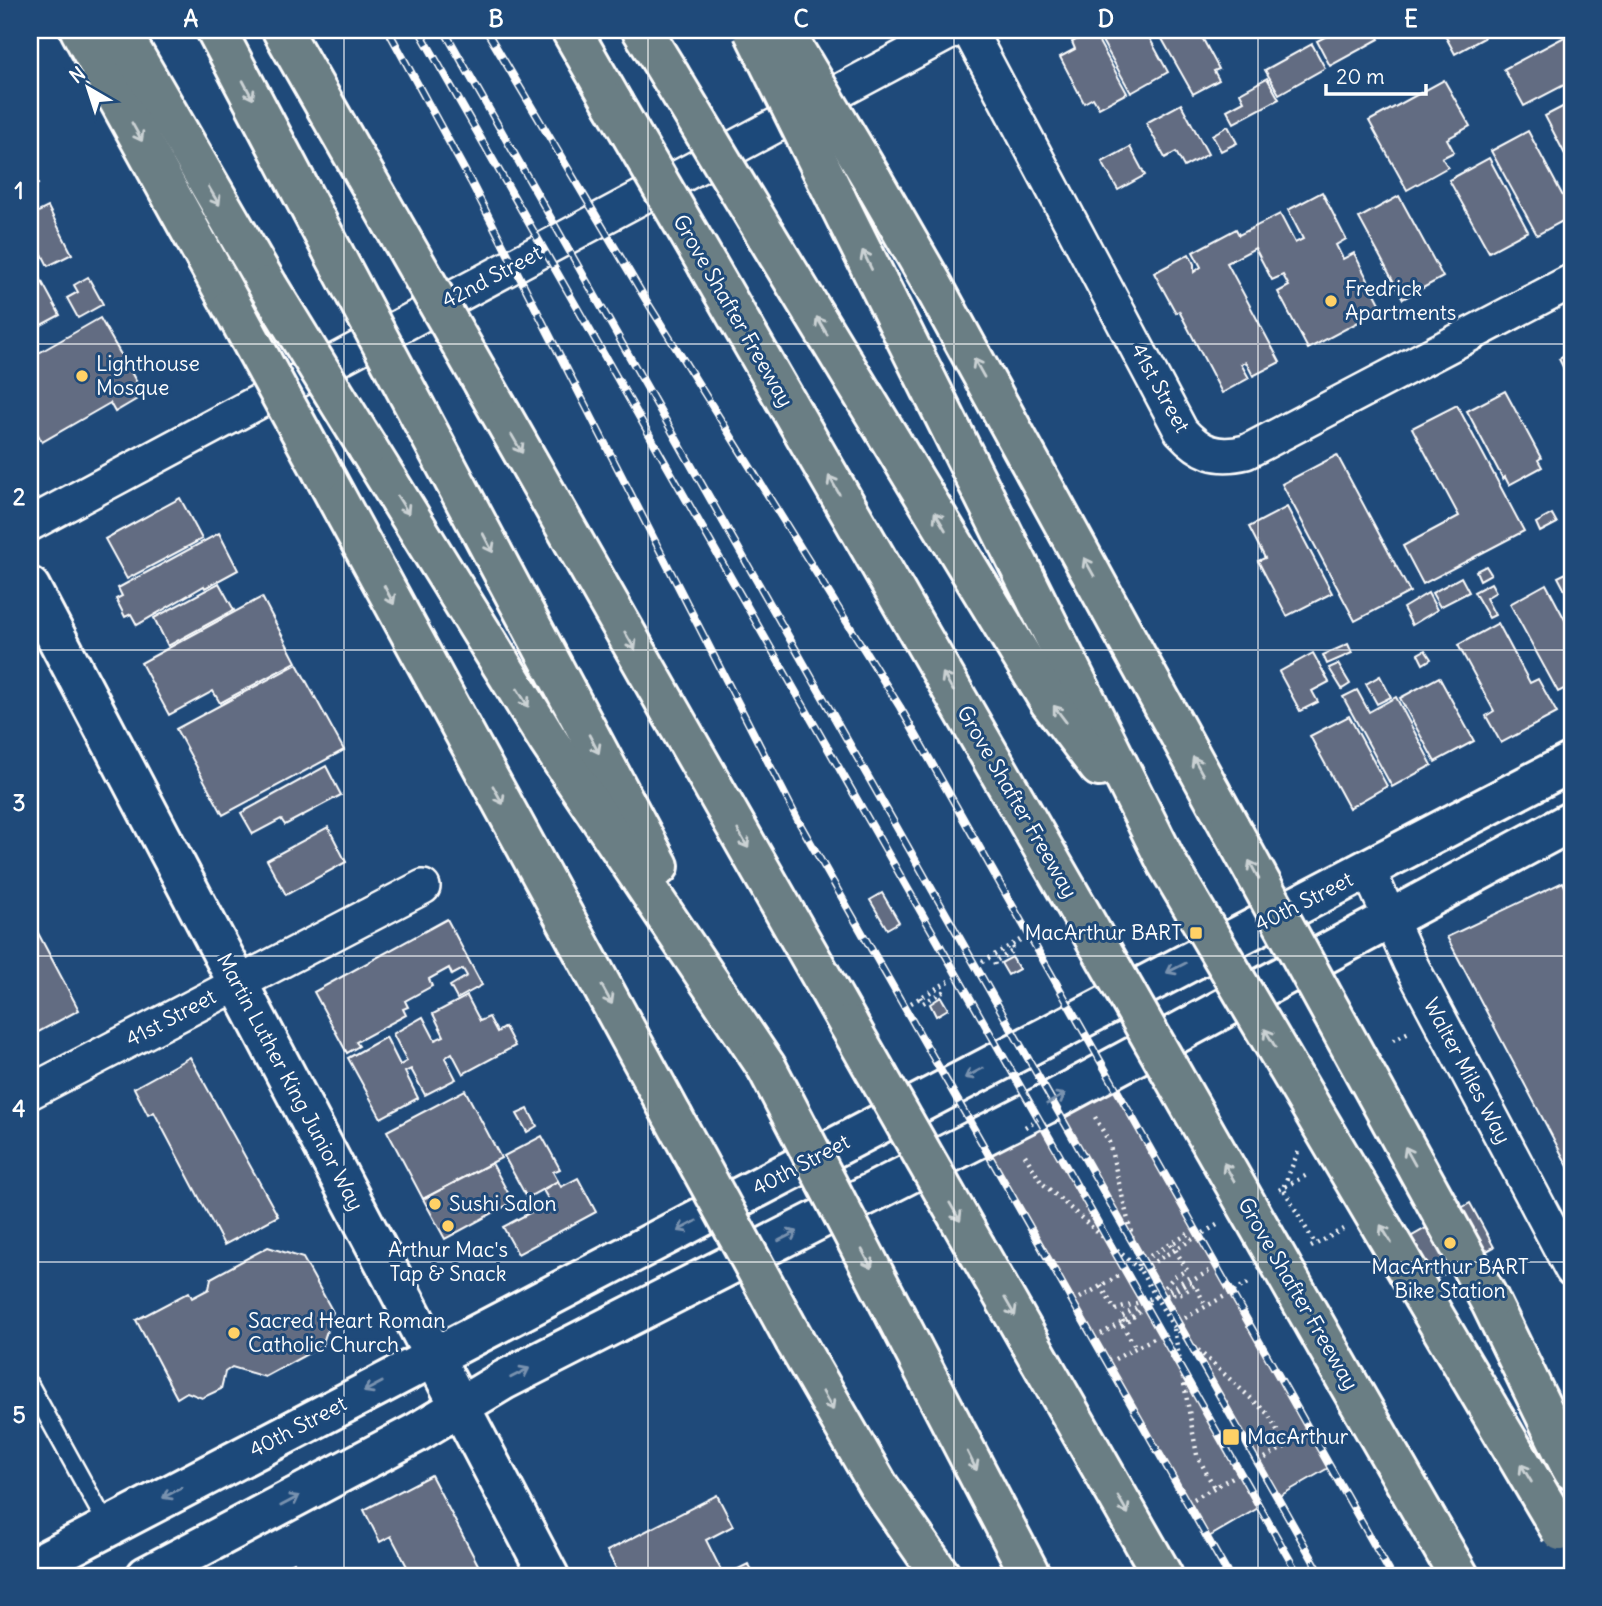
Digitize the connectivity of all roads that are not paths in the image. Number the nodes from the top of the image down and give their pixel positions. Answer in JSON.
{"nodes":[{"id":1,"x":80,"y":30,"type":"edge"},
{"id":2,"x":120,"y":30,"type":"edge"},
{"id":3,"x":216,"y":30,"type":"edge"},
{"id":4,"x":282,"y":30,"type":"edge"},
{"id":5,"x":571,"y":30,"type":"edge"},
{"id":6,"x":642,"y":30,"type":"edge"},
{"id":7,"x":753,"y":30,"type":"edge"},
{"id":8,"x":783,"y":30,"type":"edge"},
{"id":9,"x":954,"y":30,"type":"edge"},
{"id":10,"x":969,"y":30,"type":"edge"},
{"id":11,"x":1572,"y":281,"type":"edge"},
{"id":12,"x":30,"y":524,"type":"edge"},
{"id":13,"x":30,"y":587,"type":"edge"},
{"id":14,"x":1572,"y":762,"type":"edge"},
{"id":15,"x":1572,"y":821,"type":"edge"},
{"id":16,"x":1163,"y":856,"type":"junction"},
{"id":17,"x":1368,"y":869,"type":"junction"},
{"id":18,"x":423,"y":887,"type":"dead end"},
{"id":19,"x":1389,"y":919,"type":"junction"},
{"id":20,"x":238,"y":983,"type":"junction"},
{"id":21,"x":767,"y":1068,"type":"junction"},
{"id":22,"x":30,"y":1092,"type":"edge"},
{"id":23,"x":1570,"y":1257,"type":"edge"},
{"id":24,"x":434,"y":1356,"type":"junction"},
{"id":25,"x":30,"y":1385,"type":"edge"},
{"id":26,"x":460,"y":1406,"type":"junction"},
{"id":27,"x":1572,"y":1470,"type":"edge"},
{"id":28,"x":108,"y":1527,"type":"junction"},
{"id":29,"x":1572,"y":1551,"type":"edge"},
{"id":30,"x":30,"y":1568,"type":"edge"},
{"id":31,"x":146,"y":1576,"type":"edge"},
{"id":32,"x":550,"y":1576,"type":"edge"},
{"id":33,"x":942,"y":1576,"type":"edge"},
{"id":34,"x":1031,"y":1576,"type":"edge"},
{"id":35,"x":1163,"y":1576,"type":"edge"},
{"id":36,"x":1459,"y":1576,"type":"edge"}],
"edges":[{"from":1,"to":33,"type":"highway","one_way":true,"bridge":true},
{"from":2,"to":21,"type":"highway","one_way":true,"bridge":true},
{"from":3,"to":21,"type":"highway","one_way":true,"bridge":true},
{"from":4,"to":35,"type":"highway","one_way":true,"bridge":true},
{"from":36,"to":5,"type":"highway","name":"Grove Shafter Freeway","one_way":true,"bridge":true},
{"from":16,"to":6,"type":"highway","one_way":true,"bridge":true},
{"from":16,"to":7,"type":"highway","one_way":true,"bridge":true},
{"from":27,"to":8,"type":"highway","one_way":true,"bridge":true},
{"from":9,"to":12,"type":"street","name":"42nd Street"},
{"from":10,"to":11,"type":"street","name":"41st Street"},
{"from":13,"to":20,"type":"main road","name":"Martin Luther King Junior Way"},
{"from":14,"to":17,"type":"main road","name":"40th Street"},
{"from":15,"to":19,"type":"main road"},
{"from":29,"to":16,"type":"highway","one_way":true,"bridge":true},
{"from":17,"to":19,"type":"street","name":"Walter Miles Way"},
{"from":17,"to":24,"type":"main road","name":"40th Street","one_way":true},
{"from":18,"to":20,"type":"street","name":"41st Street"},
{"from":19,"to":23,"type":"street","name":"Walter Miles Way"},
{"from":26,"to":19,"type":"main road","one_way":true},
{"from":20,"to":22,"type":"street","name":"41st Street"},
{"from":20,"to":24,"type":"main road","name":"Martin Luther King Junior Way"},
{"from":21,"to":34,"type":"highway","one_way":true,"bridge":true},
{"from":24,"to":26,"type":"main road","name":"Martin Luther King Junior Way"},
{"from":24,"to":28,"type":"main road","name":"40th Street","one_way":true},
{"from":25,"to":28,"type":"lane"},
{"from":31,"to":26,"type":"main road","one_way":true},
{"from":26,"to":32,"type":"main road","name":"Martin Luther King Junior Way"},
{"from":28,"to":30,"type":"main road","name":"40th Street"}]}
